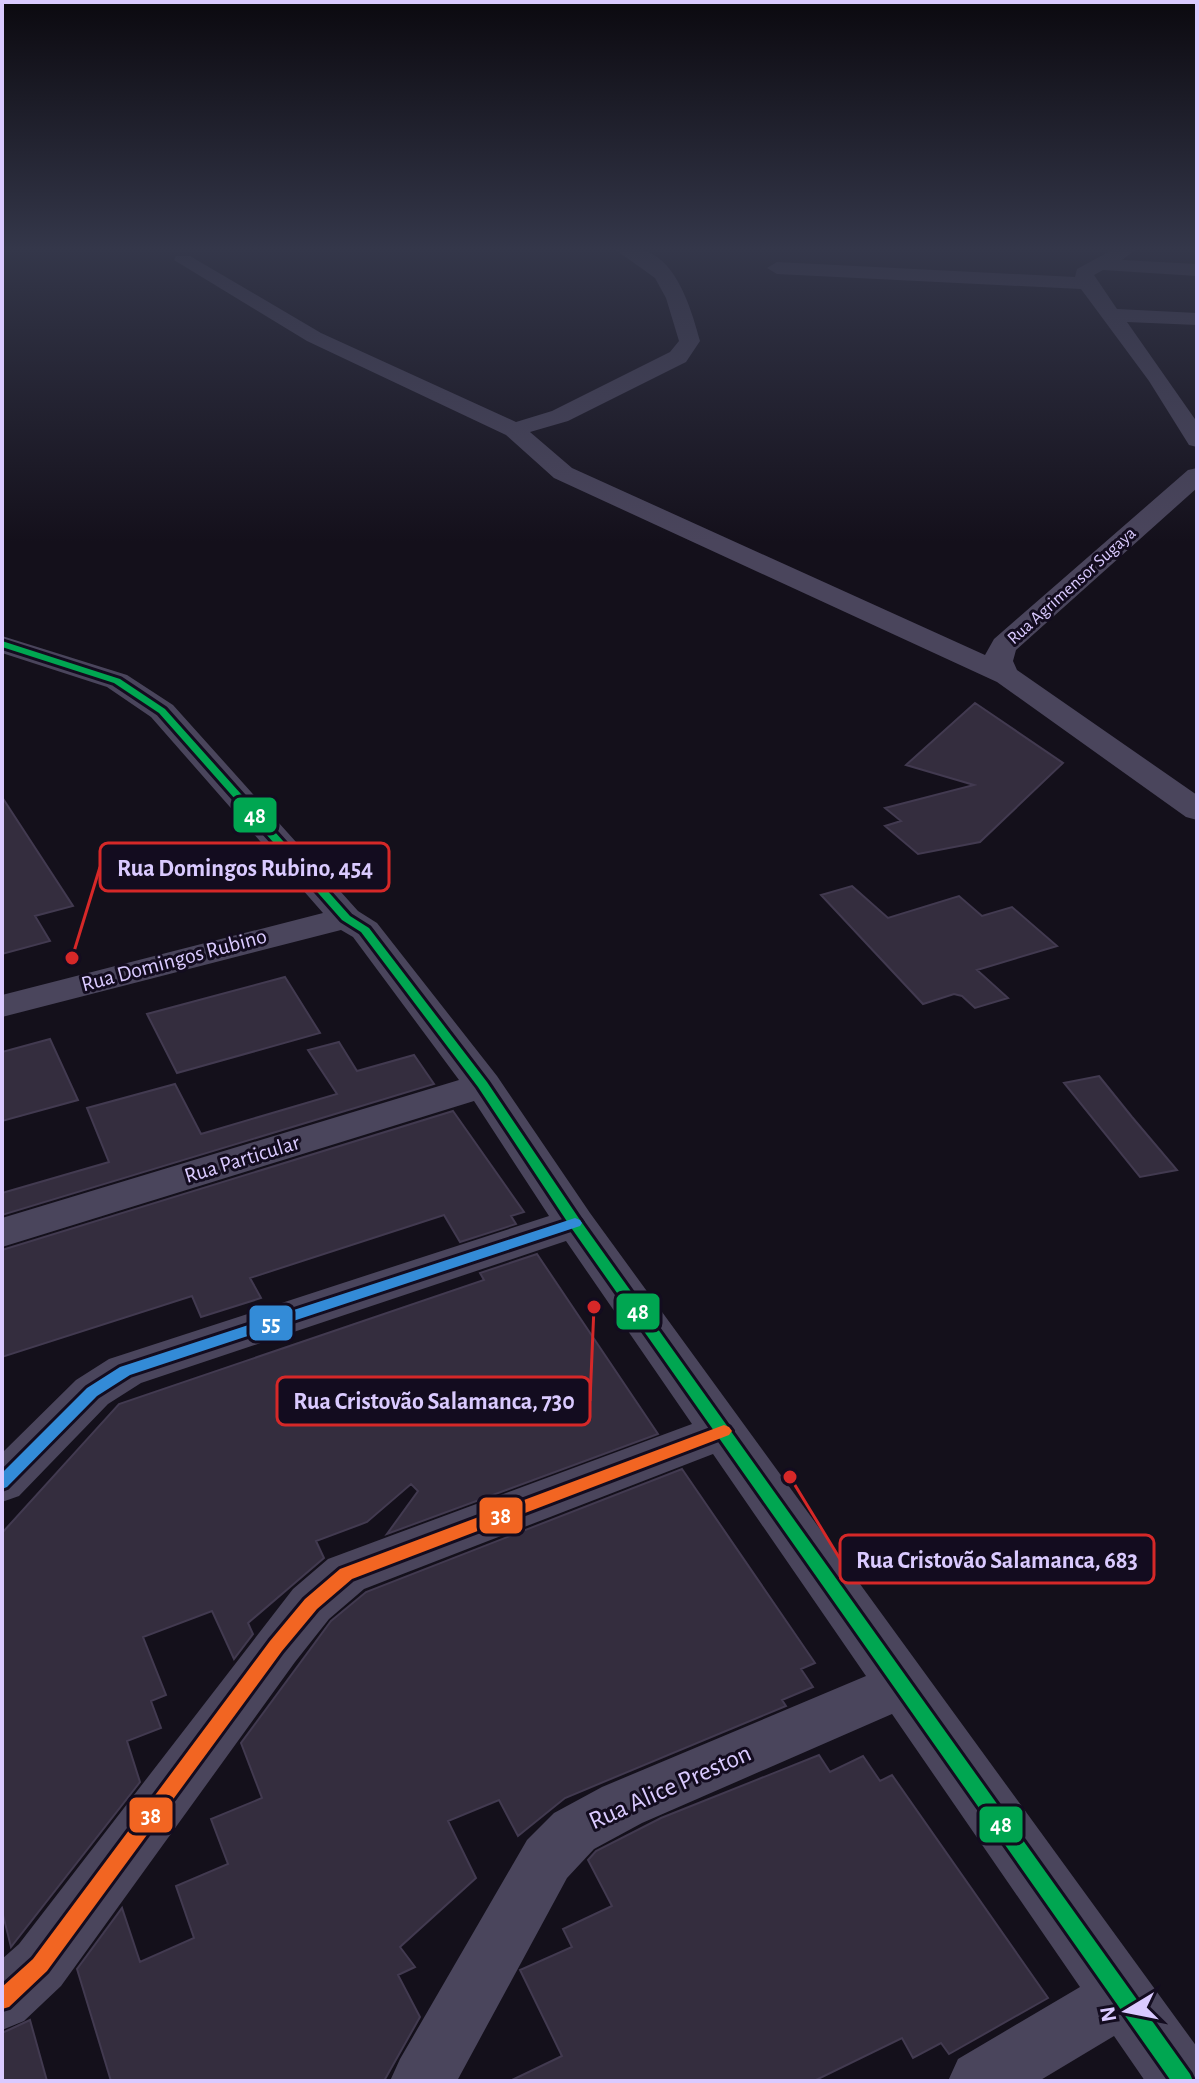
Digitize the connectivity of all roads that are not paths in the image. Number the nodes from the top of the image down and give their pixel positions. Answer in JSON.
{"nodes":[{"id":1,"x":336,"y":347,"type":"edge"},
{"id":2,"x":685,"y":347,"type":"edge"},
{"id":3,"x":1135,"y":347,"type":"edge"},
{"id":4,"x":514,"y":430,"type":"junction"},
{"id":5,"x":1197,"y":440,"type":"edge"},
{"id":6,"x":1197,"y":475,"type":"edge"},
{"id":7,"x":2,"y":644,"type":"edge"},
{"id":8,"x":1007,"y":676,"type":"junction"},
{"id":9,"x":1197,"y":810,"type":"edge"},
{"id":10,"x":346,"y":918,"type":"junction"},
{"id":11,"x":2,"y":1006,"type":"edge"},
{"id":12,"x":483,"y":1085,"type":"junction"},
{"id":13,"x":575,"y":1223,"type":"junction"},
{"id":14,"x":2,"y":1233,"type":"edge"},
{"id":15,"x":724,"y":1431,"type":"junction"},
{"id":16,"x":2,"y":1483,"type":"edge"},
{"id":17,"x":903,"y":1685,"type":"junction"},
{"id":18,"x":1123,"y":1996,"type":"junction"},
{"id":19,"x":2,"y":2000,"type":"edge"},
{"id":20,"x":422,"y":2081,"type":"edge"},
{"id":21,"x":980,"y":2081,"type":"edge"},
{"id":22,"x":1183,"y":2081,"type":"edge"}],
"edges":[{"from":1,"to":4,"type":"street"},
{"from":2,"to":4,"type":"street"},
{"from":3,"to":5,"type":"street"},
{"from":4,"to":8,"type":"street"},
{"from":6,"to":8,"type":"street","name":"Rua Agrimensor Sugaya"},
{"from":7,"to":10,"type":"street"},
{"from":8,"to":9,"type":"street","name":"Rua Agrimensor Sugaya"},
{"from":10,"to":11,"type":"street","name":"Rua Domingos Rubino"},
{"from":10,"to":12,"type":"street"},
{"from":12,"to":13,"type":"street"},
{"from":12,"to":14,"type":"street","name":"Rua Particular"},
{"from":13,"to":15,"type":"street"},
{"from":13,"to":16,"type":"street"},
{"from":15,"to":17,"type":"street"},
{"from":15,"to":19,"type":"street"},
{"from":17,"to":18,"type":"street"},
{"from":17,"to":20,"type":"street","name":"Rua Alice Preston"},
{"from":18,"to":21,"type":"street"},
{"from":18,"to":22,"type":"street"}]}
